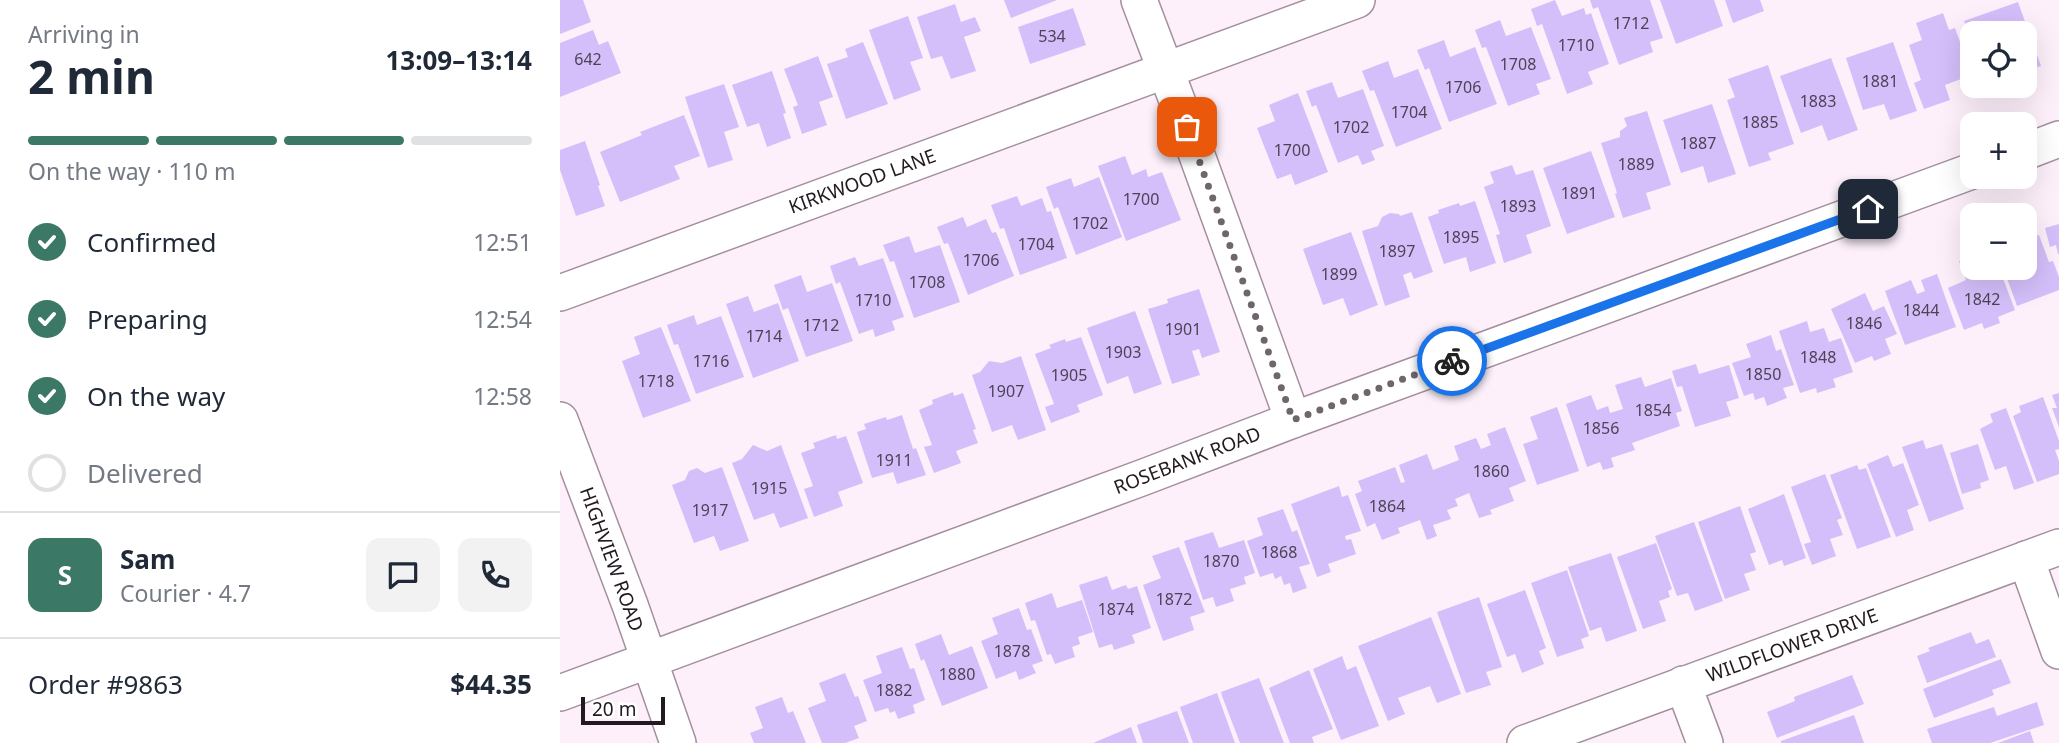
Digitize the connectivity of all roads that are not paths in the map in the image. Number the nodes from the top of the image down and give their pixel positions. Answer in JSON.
{"nodes":[{"id":1,"x":1139,"y":0,"type":"edge"},
{"id":2,"x":1357,"y":0,"type":"edge"},
{"id":3,"x":1165,"y":71,"type":"junction"},
{"id":4,"x":2059,"y":139,"type":"edge"},
{"id":5,"x":2037,"y":147,"type":"edge"},
{"id":6,"x":1960,"y":175,"type":"edge"},
{"id":7,"x":560,"y":293,"type":"edge"},
{"id":8,"x":560,"y":420,"type":"edge"},
{"id":9,"x":1293,"y":420,"type":"junction"},
{"id":10,"x":2059,"y":547,"type":"edge"},
{"id":11,"x":2025,"y":559,"type":"junction"},
{"id":12,"x":2059,"y":651,"type":"edge"},
{"id":13,"x":649,"y":660,"type":"junction"},
{"id":14,"x":1683,"y":684,"type":"junction"},
{"id":15,"x":560,"y":692,"type":"edge"},
{"id":16,"x":678,"y":743,"type":"edge"},
{"id":17,"x":1525,"y":743,"type":"edge"},
{"id":18,"x":1705,"y":743,"type":"edge"}],
"edges":[{"from":1,"to":3,"type":"street"},
{"from":2,"to":3,"type":"street","name":"KIRKWOOD LANE"},
{"from":3,"to":7,"type":"street","name":"KIRKWOOD LANE"},
{"from":3,"to":9,"type":"street"},
{"from":4,"to":5,"type":"street"},
{"from":6,"to":9,"type":"street","name":"ROSEBANK ROAD"},
{"from":8,"to":13,"type":"street","name":"HIGHVIEW ROAD"},
{"from":9,"to":13,"type":"street","name":"ROSEBANK ROAD"},
{"from":10,"to":11,"type":"street","name":"WILDFLOWER DRIVE"},
{"from":11,"to":12,"type":"street"},
{"from":11,"to":14,"type":"street","name":"WILDFLOWER DRIVE"},
{"from":13,"to":15,"type":"street","name":"ROSEBANK ROAD"},
{"from":13,"to":16,"type":"street","name":"HIGHVIEW ROAD"},
{"from":14,"to":17,"type":"street","name":"WILDFLOWER DRIVE"},
{"from":14,"to":18,"type":"street"}]}
